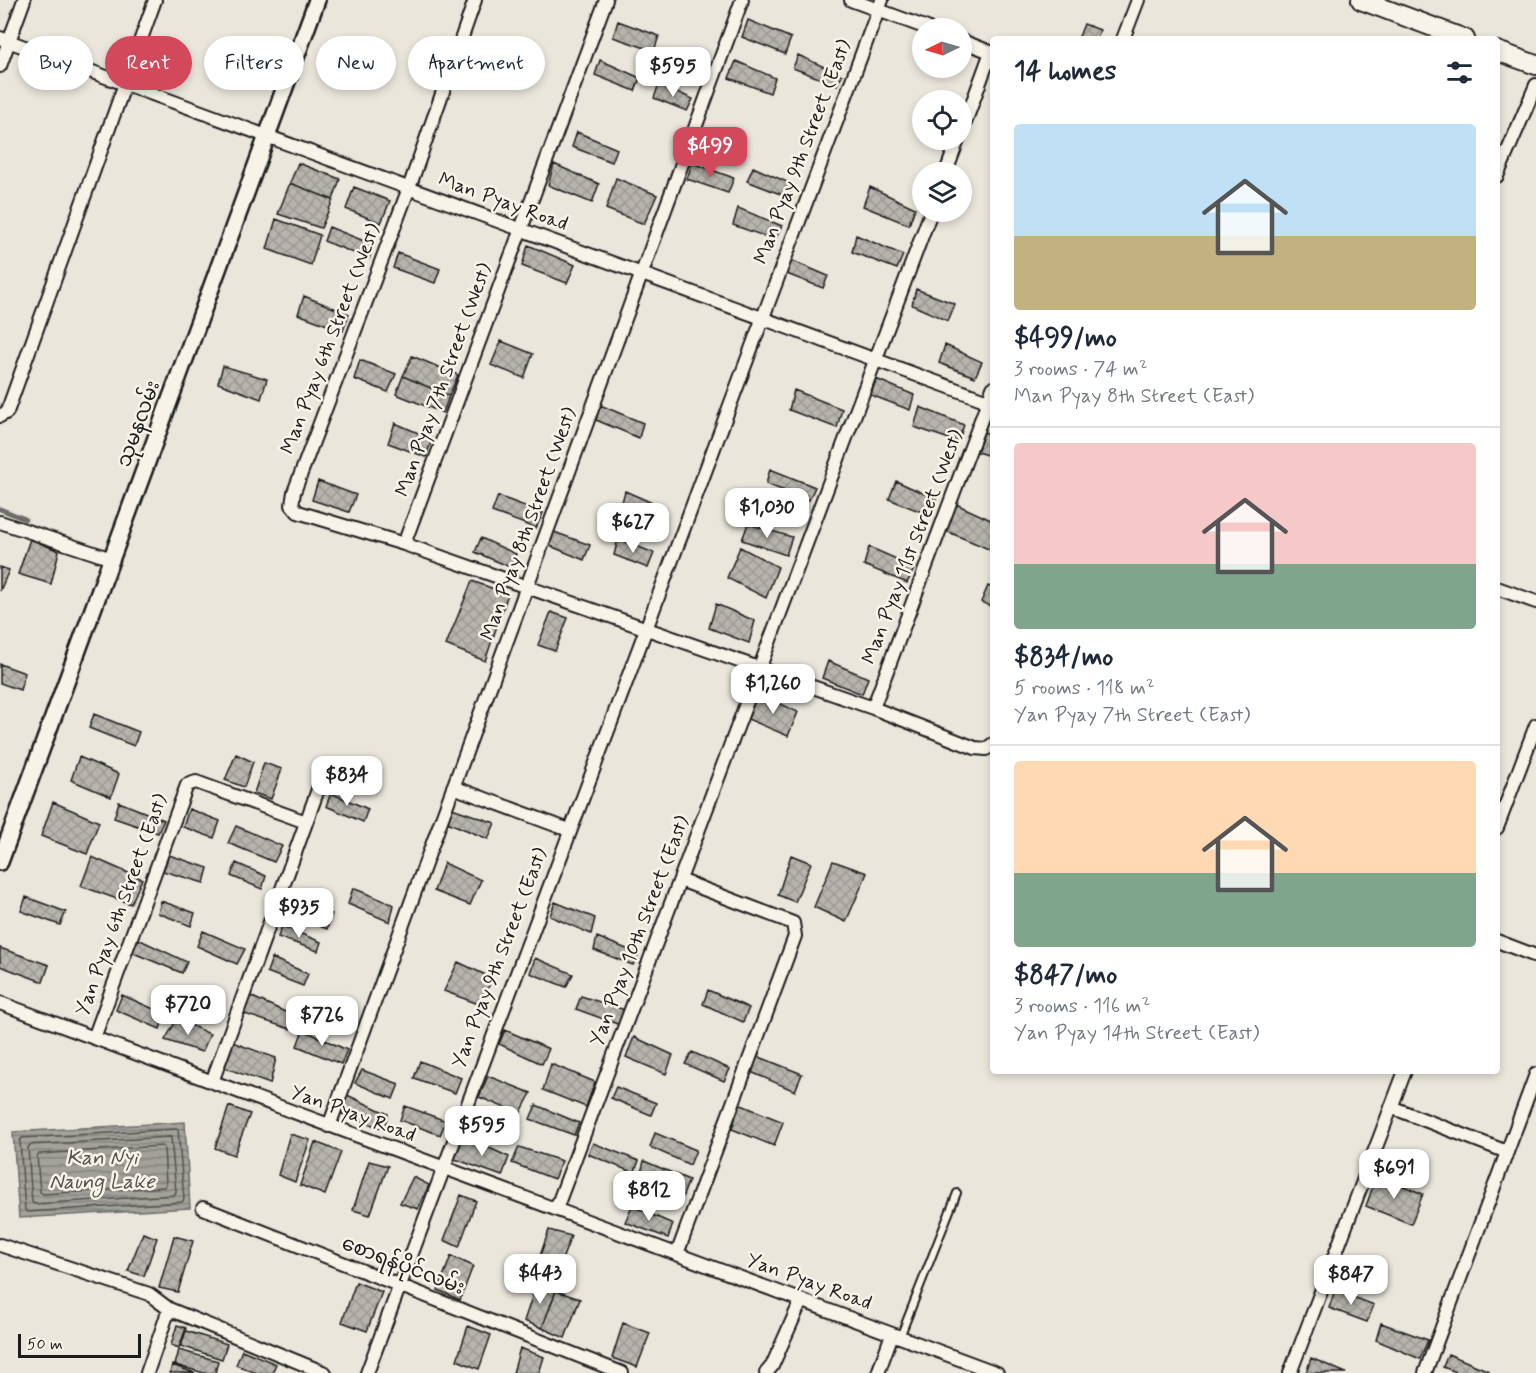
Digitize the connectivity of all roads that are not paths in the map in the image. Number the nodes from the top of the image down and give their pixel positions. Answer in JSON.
{"nodes":[{"id":1,"x":24,"y":0,"type":"edge"},
{"id":2,"x":155,"y":0,"type":"edge"},
{"id":3,"x":317,"y":0,"type":"edge"},
{"id":4,"x":475,"y":0,"type":"edge"},
{"id":5,"x":606,"y":0,"type":"edge"},
{"id":6,"x":742,"y":0,"type":"edge"},
{"id":7,"x":851,"y":0,"type":"edge"},
{"id":8,"x":1138,"y":0,"type":"edge"},
{"id":9,"x":1360,"y":0,"type":"edge"},
{"id":10,"x":880,"y":5,"type":"edge"},
{"id":11,"x":912,"y":21,"type":"edge"},
{"id":12,"x":142,"y":36,"type":"edge"},
{"id":13,"x":1124,"y":36,"type":"edge"},
{"id":14,"x":1458,"y":36,"type":"edge"},
{"id":15,"x":5,"y":39,"type":"edge"},
{"id":16,"x":972,"y":45,"type":"edge"},
{"id":17,"x":990,"y":51,"type":"edge"},
{"id":18,"x":1500,"y":52,"type":"edge"},
{"id":19,"x":990,"y":57,"type":"edge"},
{"id":20,"x":1536,"y":65,"type":"edge"},
{"id":21,"x":0,"y":66,"type":"edge"},
{"id":22,"x":105,"y":77,"type":"edge"},
{"id":23,"x":1536,"y":85,"type":"edge"},
{"id":24,"x":122,"y":90,"type":"edge"},
{"id":25,"x":140,"y":90,"type":"edge"},
{"id":26,"x":972,"y":105,"type":"edge"},
{"id":27,"x":267,"y":137,"type":"junction"},
{"id":28,"x":1500,"y":169,"type":"edge"},
{"id":29,"x":409,"y":188,"type":"junction"},
{"id":30,"x":927,"y":222,"type":"edge"},
{"id":31,"x":520,"y":229,"type":"junction"},
{"id":32,"x":641,"y":273,"type":"junction"},
{"id":33,"x":761,"y":317,"type":"junction"},
{"id":34,"x":875,"y":360,"type":"junction"},
{"id":35,"x":990,"y":402,"type":"edge"},
{"id":36,"x":990,"y":405,"type":"edge"},
{"id":37,"x":2,"y":416,"type":"edge"},
{"id":38,"x":0,"y":522,"type":"edge"},
{"id":39,"x":404,"y":544,"type":"junction"},
{"id":40,"x":112,"y":559,"type":"junction"},
{"id":41,"x":526,"y":587,"type":"junction"},
{"id":42,"x":1500,"y":589,"type":"edge"},
{"id":43,"x":1536,"y":602,"type":"edge"},
{"id":44,"x":645,"y":628,"type":"junction"},
{"id":45,"x":759,"y":668,"type":"junction"},
{"id":46,"x":873,"y":708,"type":"junction"},
{"id":47,"x":1536,"y":725,"type":"edge"},
{"id":48,"x":990,"y":746,"type":"edge"},
{"id":49,"x":324,"y":773,"type":"dead end"},
{"id":50,"x":453,"y":787,"type":"junction"},
{"id":51,"x":1500,"y":820,"type":"edge"},
{"id":52,"x":306,"y":822,"type":"junction"},
{"id":53,"x":569,"y":830,"type":"junction"},
{"id":54,"x":0,"y":862,"type":"edge"},
{"id":55,"x":680,"y":880,"type":"junction"},
{"id":56,"x":1500,"y":942,"type":"edge"},
{"id":57,"x":1536,"y":956,"type":"edge"},
{"id":58,"x":0,"y":1003,"type":"edge"},
{"id":59,"x":94,"y":1038,"type":"junction"},
{"id":60,"x":1404,"y":1074,"type":"edge"},
{"id":61,"x":1536,"y":1074,"type":"edge"},
{"id":62,"x":212,"y":1082,"type":"junction"},
{"id":63,"x":1391,"y":1107,"type":"junction"},
{"id":64,"x":329,"y":1126,"type":"junction"},
{"id":65,"x":1507,"y":1152,"type":"junction"},
{"id":66,"x":443,"y":1167,"type":"junction"},
{"id":67,"x":957,"y":1193,"type":"dead end"},
{"id":68,"x":203,"y":1208,"type":"dead end"},
{"id":69,"x":556,"y":1209,"type":"junction"},
{"id":70,"x":0,"y":1245,"type":"edge"},
{"id":71,"x":677,"y":1254,"type":"junction"},
{"id":72,"x":398,"y":1286,"type":"junction"},
{"id":73,"x":801,"y":1301,"type":"junction"},
{"id":74,"x":169,"y":1309,"type":"junction"},
{"id":75,"x":896,"y":1336,"type":"junction"},
{"id":76,"x":296,"y":1368,"type":"edge"},
{"id":77,"x":147,"y":1373,"type":"edge"},
{"id":78,"x":325,"y":1373,"type":"edge"},
{"id":79,"x":367,"y":1373,"type":"edge"},
{"id":80,"x":622,"y":1373,"type":"edge"},
{"id":81,"x":766,"y":1373,"type":"edge"},
{"id":82,"x":878,"y":1373,"type":"edge"},
{"id":83,"x":997,"y":1373,"type":"edge"},
{"id":84,"x":1290,"y":1373,"type":"edge"},
{"id":85,"x":1425,"y":1373,"type":"edge"}],
"edges":[{"from":1,"to":15,"type":"street"},
{"from":2,"to":12,"type":"street"},
{"from":3,"to":27,"type":"street","name":"သုမနလမ်း"},
{"from":4,"to":29,"type":"street","name":"Man Pyay 6th Street (West)"},
{"from":5,"to":31,"type":"street","name":"Man Pyay 7th Street (West)"},
{"from":6,"to":32,"type":"street","name":"Man Pyay 8th Street (West)"},
{"from":7,"to":10,"type":"street"},
{"from":8,"to":13,"type":"street"},
{"from":9,"to":14,"type":"main road"},
{"from":10,"to":11,"type":"street"},
{"from":10,"to":33,"type":"street","name":"Man Pyay 9th Street (East)"},
{"from":15,"to":21,"type":"street"},
{"from":15,"to":22,"type":"street","name":"Man Pyay Road"},
{"from":16,"to":17,"type":"street"},
{"from":18,"to":20,"type":"main road"},
{"from":19,"to":26,"type":"street"},
{"from":23,"to":28,"type":"street"},
{"from":24,"to":37,"type":"street"},
{"from":25,"to":27,"type":"street","name":"Man Pyay Road"},
{"from":27,"to":29,"type":"street","name":"Man Pyay Road"},
{"from":27,"to":40,"type":"street","name":"သုမနလမ်း"},
{"from":29,"to":31,"type":"street","name":"Man Pyay Road"},
{"from":29,"to":39,"type":"street","name":"Man Pyay 6th Street (West)"},
{"from":30,"to":34,"type":"street","name":"Yan Pyay 10th Street (East)"},
{"from":31,"to":32,"type":"street","name":"Man Pyay Road"},
{"from":31,"to":39,"type":"street","name":"Man Pyay 7th Street (West)"},
{"from":32,"to":33,"type":"street","name":"Man Pyay Road"},
{"from":32,"to":41,"type":"street","name":"Man Pyay 8th Street (West)"},
{"from":33,"to":34,"type":"street","name":"Man Pyay Road"},
{"from":33,"to":44,"type":"street","name":"Man Pyay 9th Street (East)"},
{"from":34,"to":35,"type":"street","name":"Man Pyay Road"},
{"from":34,"to":45,"type":"street","name":"Yan Pyay 10th Street (East)"},
{"from":36,"to":46,"type":"street","name":"Man Pyay 11st Street (West)"},
{"from":38,"to":40,"type":"street"},
{"from":39,"to":41,"type":"street"},
{"from":40,"to":54,"type":"street","name":"သုမနလမ်း"},
{"from":41,"to":44,"type":"street"},
{"from":41,"to":50,"type":"street","name":"Man Pyay 8th Street (West)"},
{"from":42,"to":43,"type":"street"},
{"from":44,"to":45,"type":"street"},
{"from":44,"to":53,"type":"street","name":"Yan Pyay 9th Street (East)"},
{"from":45,"to":46,"type":"street"},
{"from":45,"to":55,"type":"street","name":"Yan Pyay 10th Street (East)"},
{"from":46,"to":48,"type":"street"},
{"from":47,"to":51,"type":"street"},
{"from":49,"to":52,"type":"street"},
{"from":50,"to":53,"type":"street"},
{"from":50,"to":64,"type":"street","name":"Man Pyay 8th Street (West)"},
{"from":52,"to":59,"type":"street","name":"Yan Pyay 6th Street (East)"},
{"from":52,"to":62,"type":"street"},
{"from":53,"to":66,"type":"street","name":"Yan Pyay 9th Street (East)"},
{"from":55,"to":69,"type":"street","name":"Yan Pyay 10th Street (East)"},
{"from":55,"to":71,"type":"street"},
{"from":56,"to":57,"type":"street"},
{"from":58,"to":59,"type":"street","name":"Yan Pyay Road"},
{"from":59,"to":62,"type":"street","name":"Yan Pyay Road"},
{"from":60,"to":63,"type":"street"},
{"from":61,"to":65,"type":"street"},
{"from":62,"to":64,"type":"street","name":"Yan Pyay Road"},
{"from":63,"to":65,"type":"street"},
{"from":63,"to":84,"type":"street"},
{"from":64,"to":66,"type":"street","name":"Yan Pyay Road"},
{"from":65,"to":85,"type":"street"},
{"from":66,"to":69,"type":"street","name":"Yan Pyay Road"},
{"from":66,"to":72,"type":"street","name":"Yan Pyay 9th Street (East)"},
{"from":67,"to":75,"type":"lane"},
{"from":68,"to":72,"type":"street","name":"စောရန်ပိုင်လမ်း"},
{"from":69,"to":71,"type":"street","name":"Yan Pyay Road"},
{"from":70,"to":74,"type":"street"},
{"from":71,"to":73,"type":"street","name":"Yan Pyay Road"},
{"from":72,"to":79,"type":"street","name":"Yan Pyay 9th Street (East)"},
{"from":72,"to":80,"type":"street","name":"စောရန်ပိုင်လမ်း"},
{"from":73,"to":75,"type":"street","name":"Yan Pyay Road"},
{"from":73,"to":81,"type":"street"},
{"from":74,"to":76,"type":"street"},
{"from":74,"to":77,"type":"street"},
{"from":75,"to":82,"type":"street"},
{"from":75,"to":83,"type":"street","name":"Yan Pyay Road"},
{"from":76,"to":78,"type":"street"}]}
